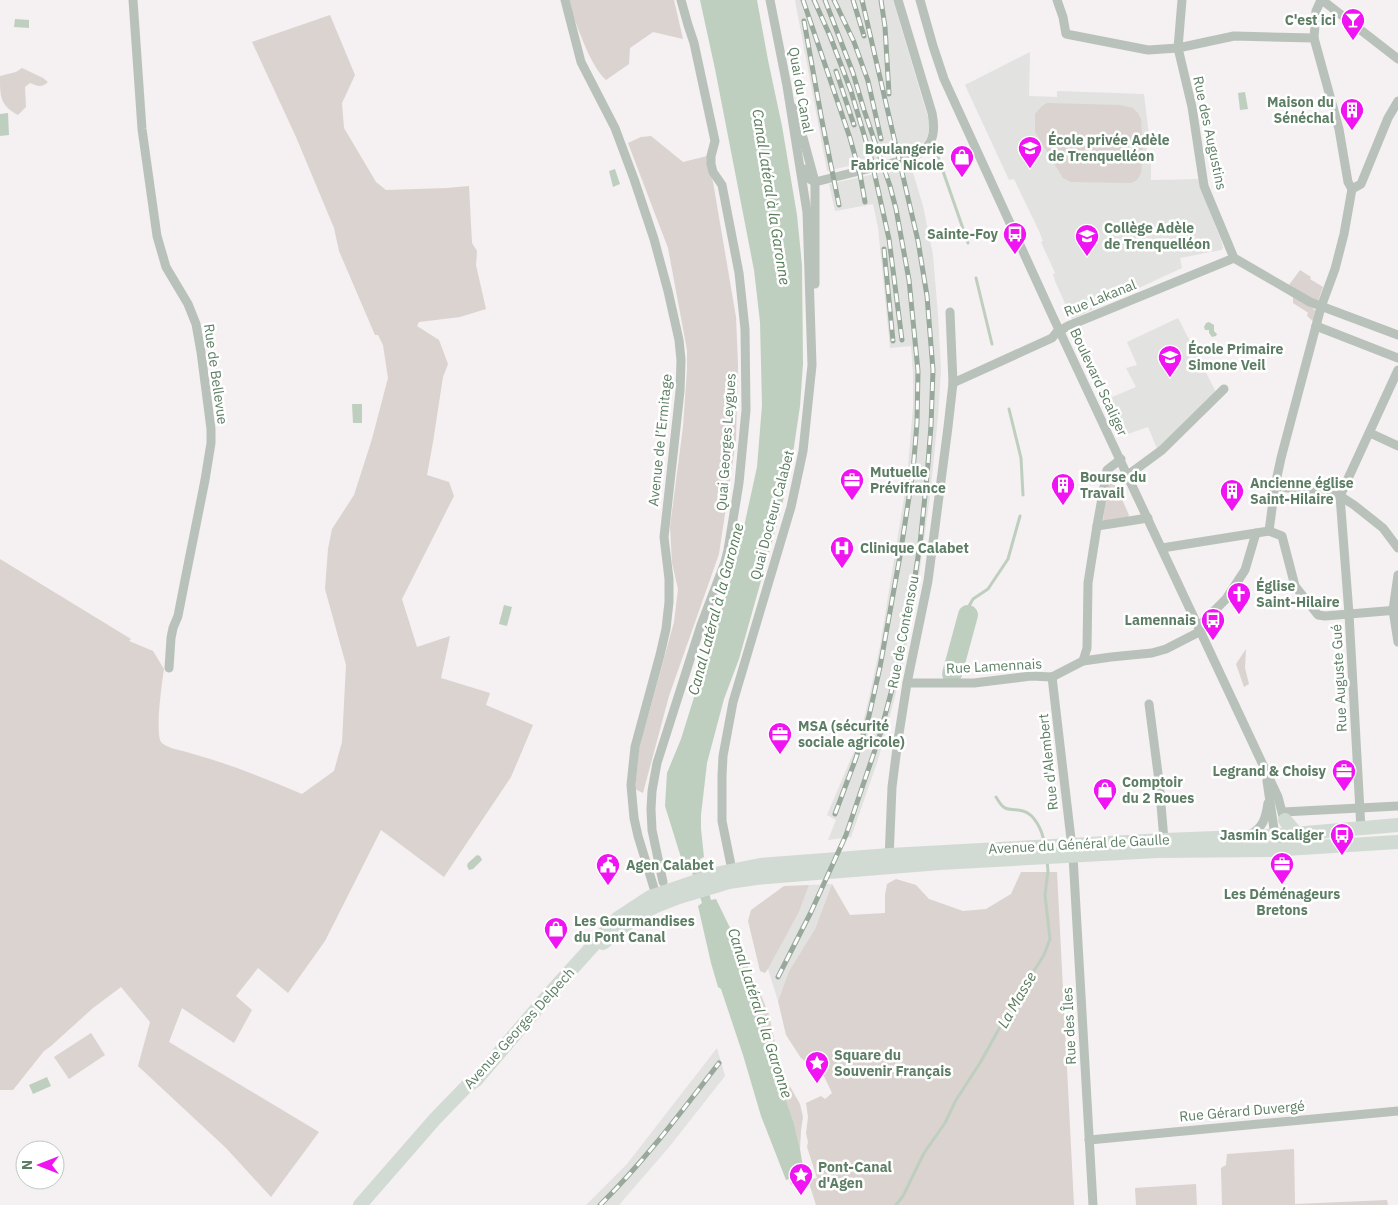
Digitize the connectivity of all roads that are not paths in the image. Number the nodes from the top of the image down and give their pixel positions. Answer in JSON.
{"nodes":[{"id":1,"x":133,"y":0,"type":"edge"},
{"id":2,"x":566,"y":0,"type":"edge"},
{"id":3,"x":681,"y":0,"type":"edge"},
{"id":4,"x":770,"y":0,"type":"edge"},
{"id":5,"x":898,"y":0,"type":"edge"},
{"id":6,"x":920,"y":0,"type":"edge"},
{"id":7,"x":1057,"y":0,"type":"edge"},
{"id":8,"x":1182,"y":0,"type":"edge"},
{"id":9,"x":1321,"y":0,"type":"edge"},
{"id":10,"x":1314,"y":38,"type":"junction"},
{"id":11,"x":1178,"y":48,"type":"junction"},
{"id":12,"x":1398,"y":60,"type":"edge"},
{"id":13,"x":787,"y":86,"type":"junction"},
{"id":14,"x":1398,"y":101,"type":"edge"},
{"id":15,"x":796,"y":145,"type":"junction"},
{"id":16,"x":815,"y":182,"type":"junction"},
{"id":17,"x":804,"y":185,"type":"joint"},
{"id":18,"x":1352,"y":190,"type":"junction"},
{"id":19,"x":1234,"y":258,"type":"junction"},
{"id":20,"x":1321,"y":307,"type":"junction"},
{"id":21,"x":950,"y":312,"type":"dead end"},
{"id":22,"x":1316,"y":326,"type":"junction"},
{"id":23,"x":1060,"y":330,"type":"junction"},
{"id":24,"x":1398,"y":335,"type":"edge"},
{"id":25,"x":1398,"y":358,"type":"edge"},
{"id":26,"x":812,"y":364,"type":"junction"},
{"id":27,"x":1398,"y":370,"type":"edge"},
{"id":28,"x":953,"y":383,"type":"junction"},
{"id":29,"x":1224,"y":389,"type":"dead end"},
{"id":30,"x":1394,"y":391,"type":"edge"},
{"id":31,"x":1370,"y":433,"type":"junction"},
{"id":32,"x":1398,"y":446,"type":"edge"},
{"id":33,"x":1121,"y":459,"type":"junction"},
{"id":34,"x":1128,"y":475,"type":"junction"},
{"id":35,"x":1275,"y":486,"type":"junction"},
{"id":36,"x":1340,"y":496,"type":"junction"},
{"id":37,"x":1148,"y":518,"type":"junction"},
{"id":38,"x":1096,"y":526,"type":"junction"},
{"id":39,"x":1270,"y":531,"type":"junction"},
{"id":40,"x":1256,"y":533,"type":"junction"},
{"id":41,"x":1162,"y":548,"type":"junction"},
{"id":42,"x":1398,"y":548,"type":"edge"},
{"id":43,"x":1398,"y":575,"type":"edge"},
{"id":44,"x":1395,"y":610,"type":"edge"},
{"id":45,"x":1349,"y":614,"type":"junction"},
{"id":46,"x":1200,"y":628,"type":"junction"},
{"id":47,"x":1398,"y":642,"type":"edge"},
{"id":48,"x":1083,"y":661,"type":"junction"},
{"id":49,"x":169,"y":668,"type":"dead end"},
{"id":50,"x":1052,"y":677,"type":"junction"},
{"id":51,"x":907,"y":682,"type":"junction"},
{"id":52,"x":1149,"y":704,"type":"dead end"},
{"id":53,"x":1266,"y":771,"type":"junction"},
{"id":54,"x":1270,"y":798,"type":"junction"},
{"id":55,"x":1398,"y":806,"type":"edge"},
{"id":56,"x":1360,"y":808,"type":"junction"},
{"id":57,"x":1284,"y":816,"type":"junction"},
{"id":58,"x":1398,"y":826,"type":"edge"},
{"id":59,"x":1360,"y":829,"type":"junction"},
{"id":60,"x":1284,"y":839,"type":"junction"},
{"id":61,"x":1164,"y":840,"type":"junction"},
{"id":62,"x":1398,"y":842,"type":"edge"},
{"id":63,"x":1243,"y":844,"type":"junction"},
{"id":64,"x":1070,"y":853,"type":"junction"},
{"id":65,"x":889,"y":861,"type":"junction"},
{"id":66,"x":728,"y":872,"type":"junction"},
{"id":67,"x":669,"y":890,"type":"junction"},
{"id":68,"x":656,"y":895,"type":"junction"},
{"id":69,"x":608,"y":939,"type":"junction"},
{"id":70,"x":593,"y":947,"type":"junction"},
{"id":71,"x":476,"y":1080,"type":"junction"},
{"id":72,"x":1398,"y":1110,"type":"edge"},
{"id":73,"x":1089,"y":1140,"type":"junction"},
{"id":74,"x":360,"y":1205,"type":"edge"},
{"id":75,"x":369,"y":1205,"type":"edge"},
{"id":76,"x":1093,"y":1205,"type":"edge"}],
"edges":[{"from":1,"to":49,"type":"street","name":"Rue de Bellevue"},
{"from":2,"to":68,"type":"street","name":"Avenue de l’Ermitage"},
{"from":3,"to":67,"type":"street","name":"Quai Georges Leygues"},
{"from":4,"to":13,"type":"street","name":"Quai du Canal"},
{"from":5,"to":16,"type":"street"},
{"from":6,"to":23,"type":"street","name":"Boulevard Scaliger"},
{"from":7,"to":11,"type":"street"},
{"from":8,"to":11,"type":"street","name":"Rue des Augustins"},
{"from":9,"to":10,"type":"street"},
{"from":9,"to":12,"type":"street"},
{"from":10,"to":11,"type":"street"},
{"from":10,"to":18,"type":"street"},
{"from":11,"to":19,"type":"street","name":"Rue des Augustins"},
{"from":13,"to":15,"type":"street","name":"Quai du Canal"},
{"from":13,"to":16,"type":"street"},
{"from":14,"to":18,"type":"street"},
{"from":15,"to":16,"type":"street"},
{"from":15,"to":17,"type":"street","name":"Quai du Canal"},
{"from":16,"to":26,"type":"street"},
{"from":17,"to":26,"type":"street","name":"Quai Docteur Calabet"},
{"from":18,"to":20,"type":"street"},
{"from":19,"to":20,"type":"street"},
{"from":19,"to":23,"type":"street","name":"Rue Lakanal"},
{"from":20,"to":22,"type":"street"},
{"from":20,"to":24,"type":"street"},
{"from":21,"to":28,"type":"street","name":"Rue de Contensou"},
{"from":22,"to":25,"type":"street"},
{"from":22,"to":35,"type":"street"},
{"from":23,"to":28,"type":"street","name":"Rue Lakanal"},
{"from":23,"to":33,"type":"street","name":"Boulevard Scaliger"},
{"from":26,"to":66,"type":"street","name":"Quai Docteur Calabet"},
{"from":27,"to":30,"type":"street"},
{"from":28,"to":51,"type":"street","name":"Rue de Contensou"},
{"from":29,"to":34,"type":"street"},
{"from":30,"to":31,"type":"street"},
{"from":31,"to":32,"type":"street"},
{"from":31,"to":36,"type":"street"},
{"from":33,"to":34,"type":"street","name":"Boulevard Scaliger"},
{"from":33,"to":38,"type":"street"},
{"from":34,"to":37,"type":"street","name":"Boulevard Scaliger"},
{"from":35,"to":36,"type":"street"},
{"from":35,"to":39,"type":"street"},
{"from":36,"to":42,"type":"street"},
{"from":36,"to":45,"type":"street","name":"Rue Auguste Gué"},
{"from":37,"to":38,"type":"street"},
{"from":37,"to":41,"type":"street","name":"Boulevard Scaliger"},
{"from":38,"to":48,"type":"street"},
{"from":39,"to":40,"type":"street"},
{"from":39,"to":45,"type":"street"},
{"from":40,"to":41,"type":"street"},
{"from":40,"to":46,"type":"street"},
{"from":41,"to":46,"type":"street","name":"Boulevard Scaliger"},
{"from":43,"to":44,"type":"street"},
{"from":44,"to":45,"type":"street"},
{"from":44,"to":47,"type":"street"},
{"from":45,"to":56,"type":"street","name":"Rue Auguste Gué"},
{"from":46,"to":48,"type":"street"},
{"from":46,"to":53,"type":"street","name":"Boulevard Scaliger"},
{"from":48,"to":50,"type":"street"},
{"from":50,"to":51,"type":"street","name":"Rue Lamennais"},
{"from":50,"to":64,"type":"street","name":"Rue d'Alembert"},
{"from":51,"to":65,"type":"street","name":"Rue de Contensou"},
{"from":52,"to":61,"type":"street"},
{"from":53,"to":54,"type":"street","name":"Boulevard Scaliger"},
{"from":53,"to":57,"type":"street","name":"Boulevard Scaliger"},
{"from":54,"to":60,"type":"street","name":"Boulevard Scaliger"},
{"from":54,"to":63,"type":"street"},
{"from":55,"to":56,"type":"street"},
{"from":56,"to":57,"type":"street"},
{"from":56,"to":59,"type":"street","name":"Rue Auguste Gué"},
{"from":57,"to":60,"type":"main road"},
{"from":58,"to":59,"type":"main road","name":"Avenue du Général de Gaulle"},
{"from":59,"to":60,"type":"main road","name":"Avenue du Général de Gaulle"},
{"from":60,"to":62,"type":"main road"},
{"from":60,"to":63,"type":"main road","name":"Avenue du Général de Gaulle"},
{"from":61,"to":63,"type":"main road","name":"Avenue du Général de Gaulle"},
{"from":61,"to":64,"type":"main road","name":"Avenue du Général de Gaulle"},
{"from":63,"to":64,"type":"main road","name":"Avenue du Général de Gaulle"},
{"from":64,"to":65,"type":"main road","name":"Avenue du Général de Gaulle"},
{"from":64,"to":73,"type":"street","name":"Rue des Îles"},
{"from":65,"to":66,"type":"main road","name":"Avenue du Général de Gaulle"},
{"from":66,"to":67,"type":"main road","name":"Avenue du Général de Gaulle"},
{"from":67,"to":68,"type":"main road","name":"Avenue Georges Delpech"},
{"from":67,"to":69,"type":"main road"},
{"from":68,"to":69,"type":"street"},
{"from":68,"to":70,"type":"main road","name":"Avenue Georges Delpech"},
{"from":69,"to":70,"type":"main road"},
{"from":70,"to":71,"type":"main road","name":"Avenue Georges Delpech"},
{"from":71,"to":74,"type":"main road","name":"Avenue Georges Delpech"},
{"from":71,"to":75,"type":"main road"},
{"from":72,"to":73,"type":"street","name":"Rue Gérard Duvergé"},
{"from":73,"to":76,"type":"street","name":"Rue des Îles"}]}
